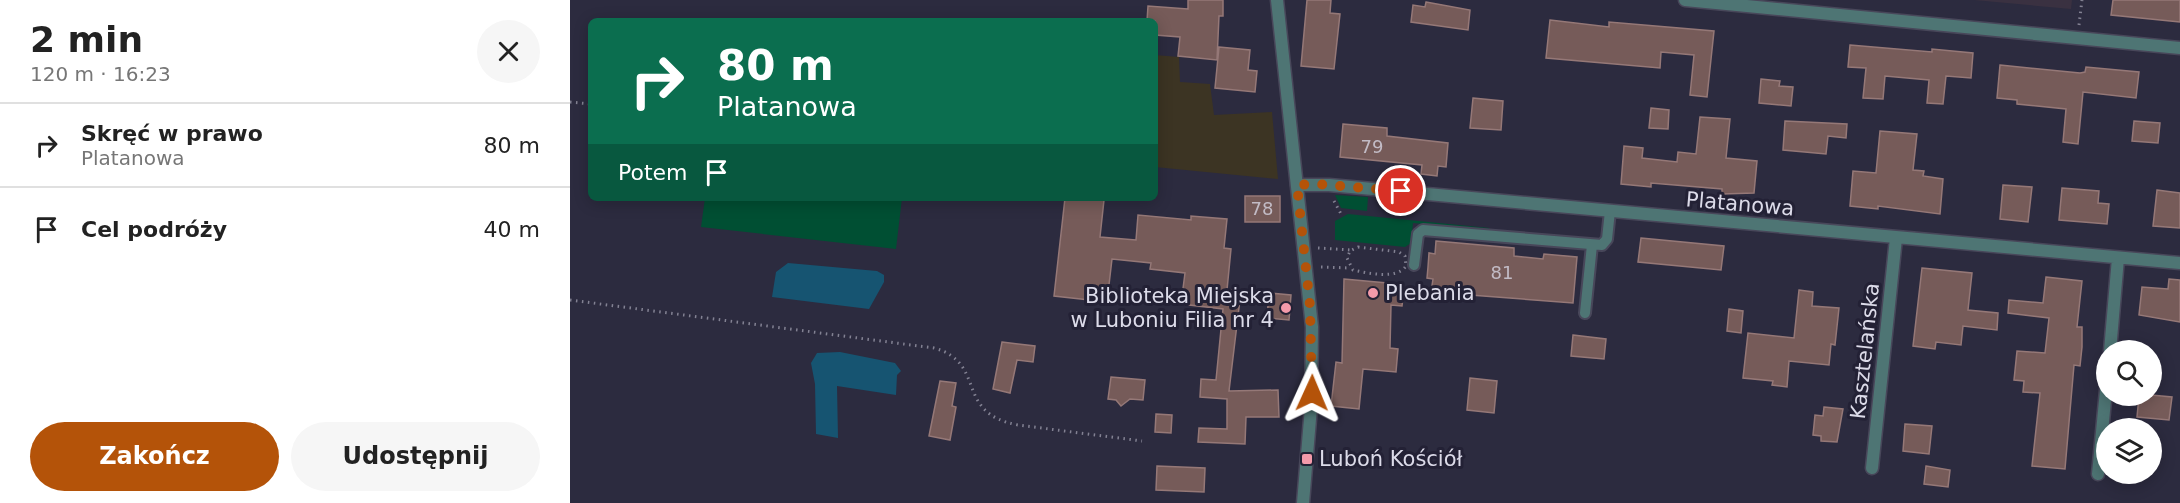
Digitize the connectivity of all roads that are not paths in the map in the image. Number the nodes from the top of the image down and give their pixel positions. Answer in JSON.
{"nodes":[{"id":1,"x":1277,"y":0,"type":"edge"},
{"id":2,"x":1685,"y":0,"type":"edge"},
{"id":3,"x":2180,"y":48,"type":"edge"},
{"id":4,"x":1297,"y":185,"type":"junction"},
{"id":5,"x":1610,"y":211,"type":"junction"},
{"id":6,"x":1896,"y":238,"type":"junction"},
{"id":7,"x":1592,"y":245,"type":"junction"},
{"id":8,"x":2118,"y":258,"type":"junction"},
{"id":9,"x":2180,"y":264,"type":"edge"},
{"id":10,"x":1414,"y":265,"type":"dead end"},
{"id":11,"x":1585,"y":313,"type":"dead end"},
{"id":12,"x":2111,"y":340,"type":"edge"},
{"id":13,"x":1872,"y":468,"type":"dead end"},
{"id":14,"x":1303,"y":503,"type":"edge"}],
"edges":[{"from":1,"to":4,"type":"street"},
{"from":2,"to":3,"type":"street"},
{"from":4,"to":5,"type":"street","name":"Platanowa"},
{"from":4,"to":14,"type":"street"},
{"from":5,"to":6,"type":"street","name":"Platanowa"},
{"from":5,"to":7,"type":"lane"},
{"from":6,"to":8,"type":"street","name":"Platanowa"},
{"from":6,"to":13,"type":"street","name":"Kasztelańska"},
{"from":7,"to":10,"type":"lane"},
{"from":7,"to":11,"type":"lane"},
{"from":8,"to":9,"type":"street","name":"Platanowa"},
{"from":8,"to":12,"type":"street"}]}
